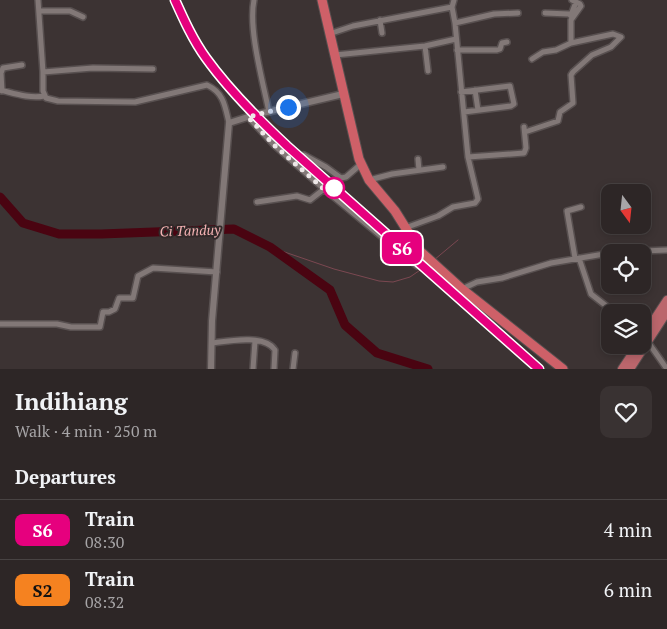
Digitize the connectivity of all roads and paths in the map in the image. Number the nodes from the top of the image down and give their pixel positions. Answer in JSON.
{"nodes":[{"id":1,"x":38,"y":0,"type":"edge"},
{"id":2,"x":254,"y":0,"type":"edge"},
{"id":3,"x":322,"y":0,"type":"edge"},
{"id":4,"x":454,"y":0,"type":"edge"},
{"id":5,"x":574,"y":1,"type":"edge"},
{"id":6,"x":452,"y":6,"type":"junction"},
{"id":7,"x":39,"y":11,"type":"junction"},
{"id":8,"x":518,"y":13,"type":"dead end"},
{"id":9,"x":545,"y":13,"type":"dead end"},
{"id":10,"x":572,"y":16,"type":"junction"},
{"id":11,"x":83,"y":17,"type":"dead end"},
{"id":12,"x":380,"y":20,"type":"junction"},
{"id":13,"x":455,"y":23,"type":"junction"},
{"id":14,"x":382,"y":33,"type":"dead end"},
{"id":15,"x":329,"y":34,"type":"junction"},
{"id":16,"x":456,"y":39,"type":"junction"},
{"id":17,"x":507,"y":42,"type":"dead end"},
{"id":18,"x":572,"y":43,"type":"junction"},
{"id":19,"x":426,"y":46,"type":"junction"},
{"id":20,"x":457,"y":50,"type":"junction"},
{"id":21,"x":335,"y":55,"type":"junction"},
{"id":22,"x":532,"y":59,"type":"dead end"},
{"id":23,"x":22,"y":65,"type":"dead end"},
{"id":24,"x":153,"y":69,"type":"dead end"},
{"id":25,"x":43,"y":72,"type":"junction"},
{"id":26,"x":428,"y":72,"type":"dead end"},
{"id":27,"x":1,"y":90,"type":"edge"},
{"id":28,"x":475,"y":90,"type":"junction"},
{"id":29,"x":461,"y":92,"type":"junction"},
{"id":30,"x":343,"y":94,"type":"junction"},
{"id":31,"x":44,"y":96,"type":"junction"},
{"id":32,"x":478,"y":110,"type":"junction"},
{"id":33,"x":269,"y":112,"type":"junction"},
{"id":34,"x":464,"y":112,"type":"junction"},
{"id":35,"x":248,"y":117,"type":"junction"},
{"id":36,"x":229,"y":123,"type":"junction"},
{"id":37,"x":304,"y":155,"type":"dead end"},
{"id":38,"x":468,"y":157,"type":"junction"},
{"id":39,"x":418,"y":159,"type":"dead end"},
{"id":40,"x":361,"y":164,"type":"junction"},
{"id":41,"x":443,"y":167,"type":"dead end"},
{"id":42,"x":419,"y":170,"type":"junction"},
{"id":43,"x":369,"y":180,"type":"junction"},
{"id":44,"x":324,"y":189,"type":"junction"},
{"id":45,"x":257,"y":202,"type":"dead end"},
{"id":46,"x":581,"y":208,"type":"dead end"},
{"id":47,"x":404,"y":228,"type":"junction"},
{"id":48,"x":667,"y":250,"type":"edge"},
{"id":49,"x":420,"y":251,"type":"junction"},
{"id":50,"x":651,"y":251,"type":"edge"},
{"id":51,"x":601,"y":254,"type":"edge"},
{"id":52,"x":577,"y":258,"type":"junction"},
{"id":53,"x":217,"y":272,"type":"junction"},
{"id":54,"x":462,"y":289,"type":"junction"},
{"id":55,"x":667,"y":300,"type":"edge"},
{"id":56,"x":604,"y":304,"type":"edge"},
{"id":57,"x":667,"y":312,"type":"edge"},
{"id":58,"x":0,"y":324,"type":"edge"},
{"id":59,"x":651,"y":329,"type":"edge"},
{"id":60,"x":651,"y":332,"type":"edge"},
{"id":61,"x":255,"y":341,"type":"junction"},
{"id":62,"x":212,"y":343,"type":"junction"},
{"id":63,"x":651,"y":348,"type":"edge"},
{"id":64,"x":295,"y":353,"type":"dead end"},
{"id":65,"x":632,"y":354,"type":"edge"},
{"id":66,"x":638,"y":354,"type":"edge"},
{"id":67,"x":211,"y":369,"type":"edge"},
{"id":68,"x":253,"y":369,"type":"edge"},
{"id":69,"x":274,"y":369,"type":"edge"},
{"id":70,"x":293,"y":369,"type":"edge"},
{"id":71,"x":563,"y":369,"type":"edge"},
{"id":72,"x":622,"y":369,"type":"edge"},
{"id":73,"x":630,"y":369,"type":"edge"},
{"id":74,"x":667,"y":369,"type":"edge"}],
"edges":[{"from":1,"to":7,"type":"street"},
{"from":2,"to":33,"type":"street"},
{"from":3,"to":15,"type":"highway"},
{"from":4,"to":6,"type":"street"},
{"from":5,"to":10,"type":"street"},
{"from":6,"to":12,"type":"street"},
{"from":6,"to":13,"type":"street"},
{"from":7,"to":11,"type":"street"},
{"from":7,"to":25,"type":"street"},
{"from":8,"to":13,"type":"street"},
{"from":9,"to":10,"type":"street"},
{"from":10,"to":18,"type":"street"},
{"from":12,"to":14,"type":"street"},
{"from":12,"to":15,"type":"street"},
{"from":13,"to":16,"type":"street"},
{"from":15,"to":21,"type":"highway"},
{"from":16,"to":19,"type":"street"},
{"from":16,"to":20,"type":"street"},
{"from":17,"to":20,"type":"street"},
{"from":18,"to":22,"type":"street"},
{"from":18,"to":38,"type":"street"},
{"from":19,"to":21,"type":"street"},
{"from":19,"to":26,"type":"street"},
{"from":20,"to":29,"type":"street"},
{"from":21,"to":30,"type":"highway"},
{"from":23,"to":27,"type":"street"},
{"from":24,"to":25,"type":"street"},
{"from":25,"to":31,"type":"street"},
{"from":27,"to":31,"type":"street"},
{"from":28,"to":29,"type":"street"},
{"from":28,"to":32,"type":"street"},
{"from":28,"to":32,"type":"street"},
{"from":29,"to":34,"type":"street"},
{"from":30,"to":33,"type":"street"},
{"from":30,"to":40,"type":"highway"},
{"from":31,"to":36,"type":"street"},
{"from":32,"to":34,"type":"street"},
{"from":33,"to":35,"type":"street"},
{"from":34,"to":38,"type":"street"},
{"from":35,"to":36,"type":"street"},
{"from":35,"to":44,"type":"street"},
{"from":36,"to":53,"type":"street"},
{"from":37,"to":40,"type":"street"},
{"from":38,"to":47,"type":"street"},
{"from":39,"to":42,"type":"street"},
{"from":40,"to":43,"type":"highway"},
{"from":41,"to":42,"type":"street"},
{"from":42,"to":43,"type":"street"},
{"from":43,"to":47,"type":"highway"},
{"from":44,"to":45,"type":"street"},
{"from":44,"to":49,"type":"street"},
{"from":46,"to":52,"type":"street"},
{"from":47,"to":49,"type":"highway"},
{"from":48,"to":50,"type":"street"},
{"from":49,"to":54,"type":"highway"},
{"from":51,"to":52,"type":"street"},
{"from":52,"to":54,"type":"street"},
{"from":52,"to":56,"type":"street"},
{"from":53,"to":58,"type":"street"},
{"from":53,"to":62,"type":"street"},
{"from":54,"to":71,"type":"highway"},
{"from":55,"to":59,"type":"main road"},
{"from":57,"to":60,"type":"main road"},
{"from":61,"to":62,"type":"street"},
{"from":61,"to":68,"type":"street"},
{"from":61,"to":69,"type":"street"},
{"from":62,"to":67,"type":"street"},
{"from":63,"to":74,"type":"street"},
{"from":64,"to":70,"type":"street"},
{"from":65,"to":72,"type":"main road"},
{"from":66,"to":73,"type":"main road"}]}
